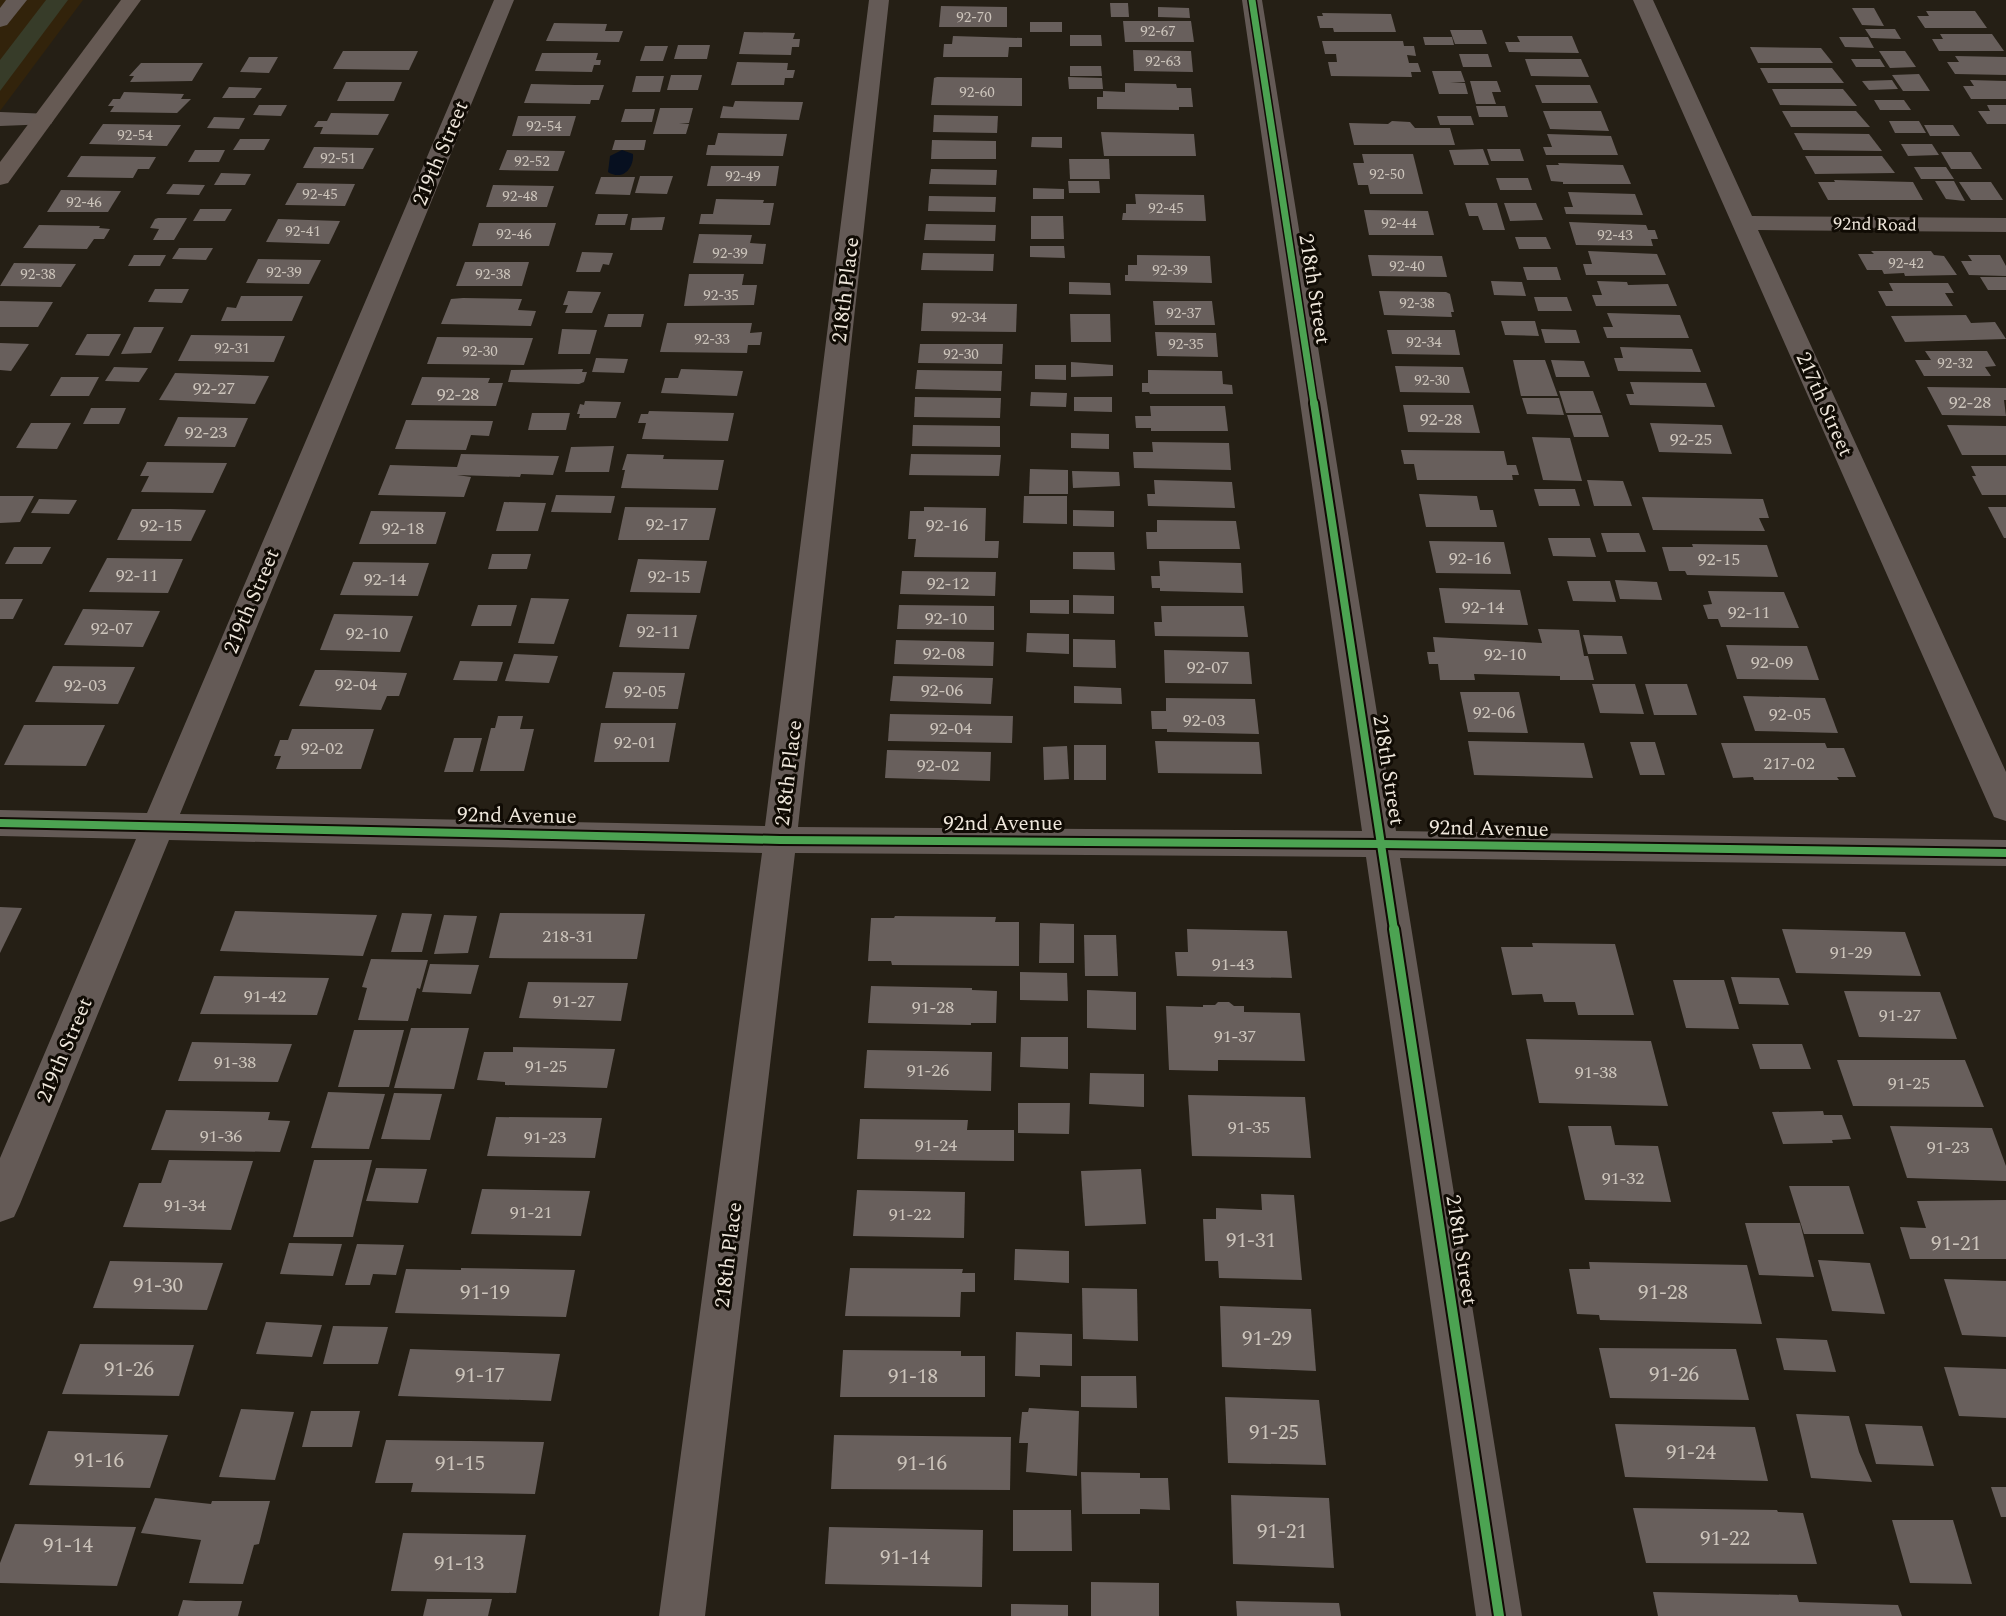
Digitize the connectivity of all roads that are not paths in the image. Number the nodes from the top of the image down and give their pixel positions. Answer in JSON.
{"nodes":[{"id":1,"x":16,"y":0,"type":"edge"},
{"id":2,"x":131,"y":0,"type":"edge"},
{"id":3,"x":504,"y":0,"type":"edge"},
{"id":4,"x":879,"y":0,"type":"edge"},
{"id":5,"x":1252,"y":0,"type":"edge"},
{"id":6,"x":1643,"y":0,"type":"edge"},
{"id":7,"x":0,"y":21,"type":"edge"},
{"id":8,"x":0,"y":119,"type":"edge"},
{"id":9,"x":43,"y":119,"type":"junction"},
{"id":10,"x":0,"y":178,"type":"edge"},
{"id":11,"x":1744,"y":223,"type":"junction"},
{"id":12,"x":2006,"y":225,"type":"edge"},
{"id":13,"x":2006,"y":808,"type":"edge"},
{"id":14,"x":0,"y":823,"type":"edge"},
{"id":15,"x":158,"y":825,"type":"junction"},
{"id":16,"x":780,"y":840,"type":"junction"},
{"id":17,"x":1382,"y":844,"type":"junction"},
{"id":18,"x":2006,"y":853,"type":"edge"},
{"id":19,"x":0,"y":1203,"type":"edge"},
{"id":20,"x":682,"y":1616,"type":"edge"},
{"id":21,"x":1499,"y":1616,"type":"edge"}],
"edges":[{"from":1,"to":7,"type":"street"},
{"from":2,"to":9,"type":"main road"},
{"from":3,"to":15,"type":"street","name":"219th Street"},
{"from":4,"to":16,"type":"street","name":"218th Place"},
{"from":5,"to":17,"type":"street","name":"218th Street"},
{"from":6,"to":11,"type":"street","name":"217th Street"},
{"from":8,"to":9,"type":"street"},
{"from":9,"to":10,"type":"main road"},
{"from":11,"to":12,"type":"street","name":"92nd Road"},
{"from":11,"to":13,"type":"street","name":"217th Street"},
{"from":14,"to":15,"type":"street","name":"92nd Avenue"},
{"from":15,"to":16,"type":"street","name":"92nd Avenue"},
{"from":15,"to":19,"type":"street","name":"219th Street"},
{"from":16,"to":17,"type":"street","name":"92nd Avenue"},
{"from":16,"to":20,"type":"street","name":"218th Place"},
{"from":17,"to":18,"type":"street","name":"92nd Avenue"},
{"from":17,"to":21,"type":"street","name":"218th Street"}]}
